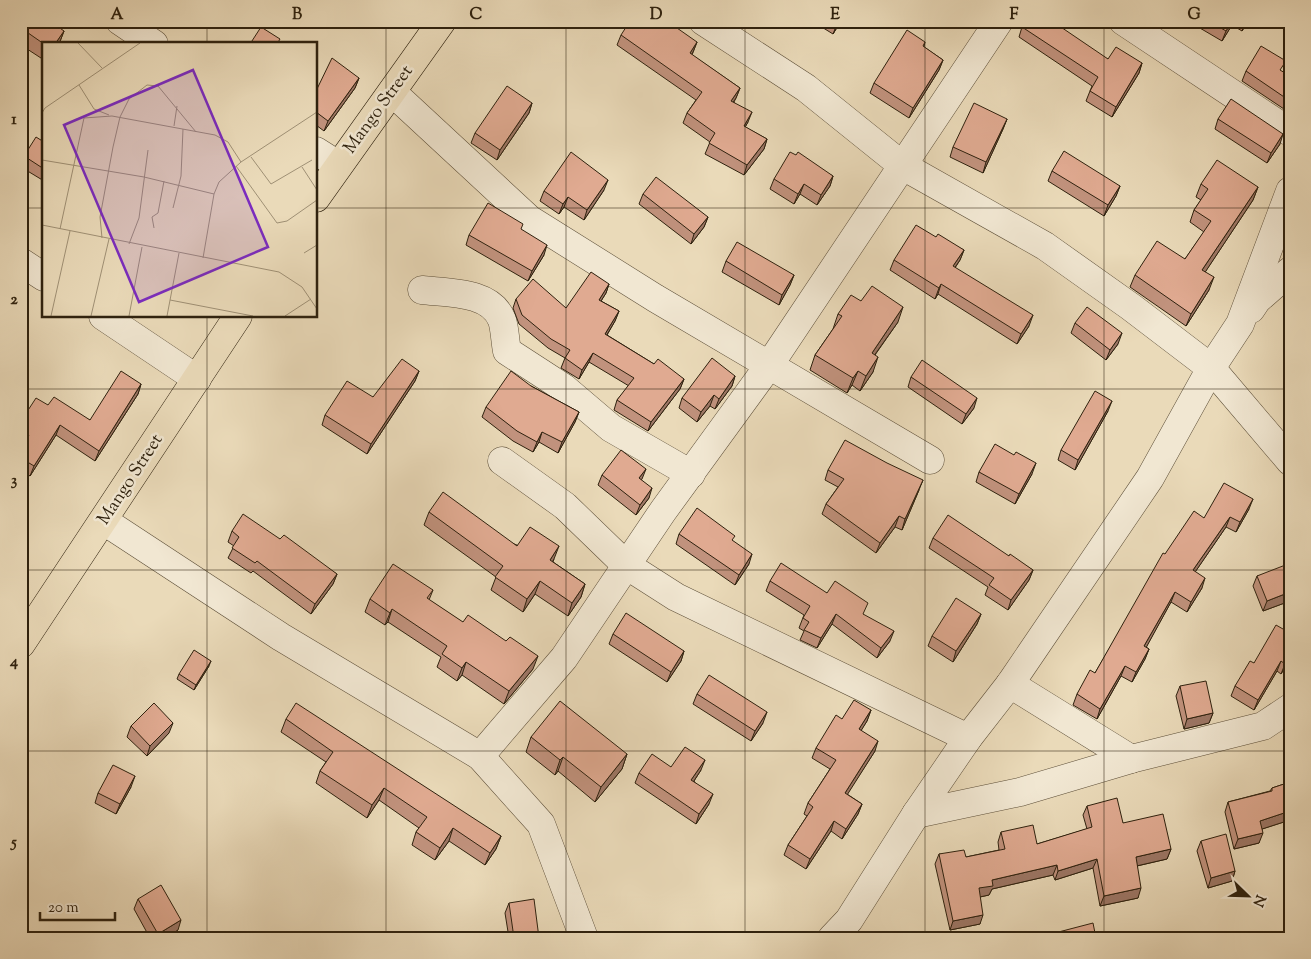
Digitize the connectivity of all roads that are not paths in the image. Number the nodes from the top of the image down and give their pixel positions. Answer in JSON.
{"nodes":[{"id":1,"x":120,"y":21,"type":"edge"},
{"id":2,"x":442,"y":21,"type":"edge"},
{"id":3,"x":702,"y":21,"type":"edge"},
{"id":4,"x":1000,"y":21,"type":"edge"},
{"id":5,"x":1123,"y":21,"type":"edge"},
{"id":6,"x":151,"y":42,"type":"edge"},
{"id":7,"x":392,"y":92,"type":"junction"},
{"id":8,"x":1290,"y":132,"type":"edge"},
{"id":9,"x":327,"y":158,"type":"edge"},
{"id":10,"x":904,"y":166,"type":"junction"},
{"id":11,"x":318,"y":191,"type":"edge"},
{"id":12,"x":1290,"y":191,"type":"edge"},
{"id":13,"x":21,"y":262,"type":"edge"},
{"id":14,"x":1290,"y":271,"type":"edge"},
{"id":15,"x":42,"y":276,"type":"edge"},
{"id":16,"x":422,"y":290,"type":"dead end"},
{"id":17,"x":106,"y":318,"type":"edge"},
{"id":18,"x":237,"y":318,"type":"edge"},
{"id":19,"x":1240,"y":324,"type":"junction"},
{"id":20,"x":770,"y":364,"type":"junction"},
{"id":21,"x":1211,"y":368,"type":"junction"},
{"id":22,"x":197,"y":379,"type":"junction"},
{"id":23,"x":502,"y":460,"type":"dead end"},
{"id":24,"x":930,"y":460,"type":"dead end"},
{"id":25,"x":1290,"y":461,"type":"edge"},
{"id":26,"x":691,"y":474,"type":"junction"},
{"id":27,"x":104,"y":521,"type":"junction"},
{"id":28,"x":626,"y":565,"type":"junction"},
{"id":29,"x":21,"y":644,"type":"edge"},
{"id":30,"x":1010,"y":684,"type":"junction"},
{"id":31,"x":1290,"y":708,"type":"edge"},
{"id":32,"x":968,"y":738,"type":"junction"},
{"id":33,"x":480,"y":756,"type":"junction"},
{"id":34,"x":1131,"y":759,"type":"junction"},
{"id":35,"x":916,"y":814,"type":"junction"},
{"id":36,"x":584,"y":938,"type":"edge"},
{"id":37,"x":832,"y":938,"type":"edge"}],
"edges":[{"from":1,"to":6,"type":"street"},
{"from":2,"to":7,"type":"main road","name":"Mango Street"},
{"from":3,"to":10,"type":"street"},
{"from":4,"to":10,"type":"street"},
{"from":5,"to":8,"type":"street"},
{"from":7,"to":9,"type":"main road","name":"Mango Street"},
{"from":7,"to":20,"type":"street"},
{"from":9,"to":11,"type":"main road","name":"Mango Street"},
{"from":10,"to":20,"type":"street"},
{"from":10,"to":21,"type":"street"},
{"from":12,"to":19,"type":"street"},
{"from":13,"to":15,"type":"street"},
{"from":14,"to":19,"type":"street"},
{"from":16,"to":26,"type":"street"},
{"from":17,"to":22,"type":"street"},
{"from":18,"to":22,"type":"main road","name":"Mango Street"},
{"from":19,"to":21,"type":"street"},
{"from":20,"to":24,"type":"street"},
{"from":20,"to":26,"type":"street"},
{"from":21,"to":25,"type":"street"},
{"from":21,"to":30,"type":"street"},
{"from":22,"to":27,"type":"main road","name":"Mango Street"},
{"from":23,"to":28,"type":"street"},
{"from":26,"to":28,"type":"street"},
{"from":27,"to":29,"type":"main road","name":"Mango Street"},
{"from":27,"to":33,"type":"street"},
{"from":28,"to":32,"type":"street"},
{"from":28,"to":33,"type":"street"},
{"from":30,"to":32,"type":"street"},
{"from":30,"to":34,"type":"street"},
{"from":31,"to":34,"type":"street"},
{"from":32,"to":35,"type":"street"},
{"from":33,"to":36,"type":"street"},
{"from":34,"to":35,"type":"street"},
{"from":35,"to":37,"type":"street"}]}
